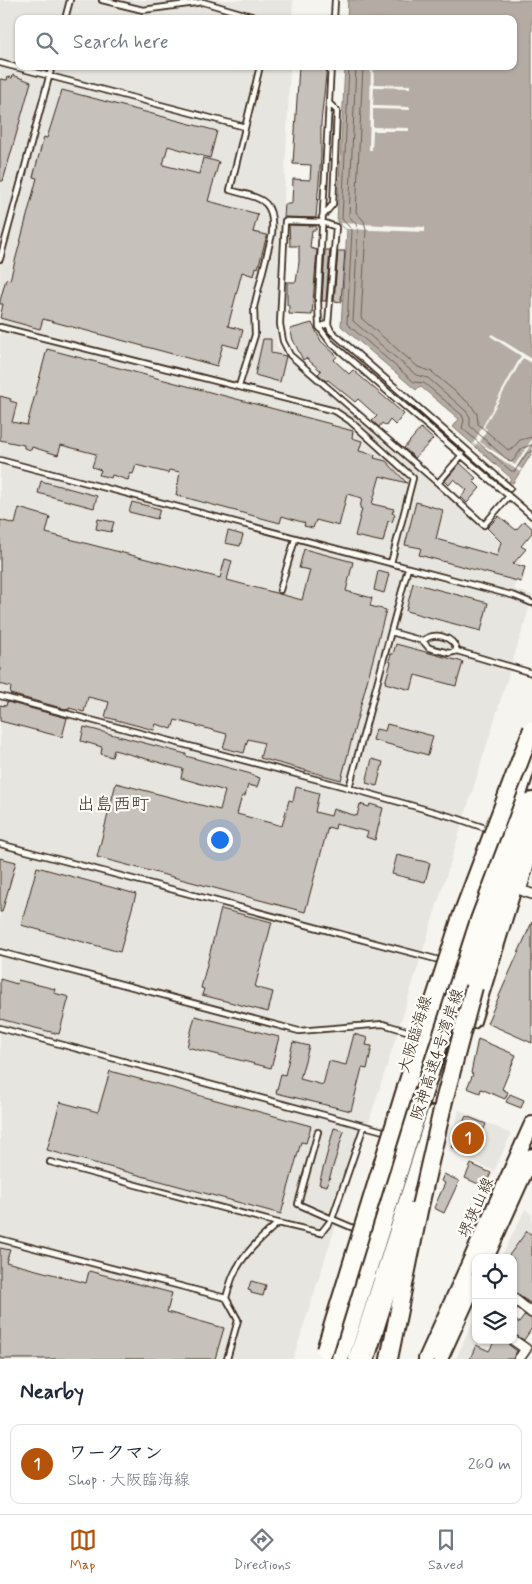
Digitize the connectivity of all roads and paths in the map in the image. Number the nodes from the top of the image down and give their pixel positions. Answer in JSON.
{"nodes":[{"id":1,"x":70,"y":0,"type":"edge"},
{"id":2,"x":102,"y":0,"type":"edge"},
{"id":3,"x":335,"y":0,"type":"edge"},
{"id":4,"x":66,"y":15,"type":"edge"},
{"id":5,"x":247,"y":15,"type":"edge"},
{"id":6,"x":334,"y":15,"type":"edge"},
{"id":7,"x":0,"y":63,"type":"edge"},
{"id":8,"x":15,"y":67,"type":"edge"},
{"id":9,"x":26,"y":70,"type":"edge"},
{"id":10,"x":51,"y":70,"type":"edge"},
{"id":11,"x":259,"y":70,"type":"edge"},
{"id":12,"x":331,"y":70,"type":"edge"},
{"id":13,"x":49,"y":76,"type":"junction"},
{"id":14,"x":329,"y":103,"type":"junction"},
{"id":15,"x":245,"y":127,"type":"junction"},
{"id":16,"x":322,"y":220,"type":"junction"},
{"id":17,"x":2,"y":245,"type":"edge"},
{"id":18,"x":0,"y":259,"type":"edge"},
{"id":19,"x":328,"y":324,"type":"junction"},
{"id":20,"x":319,"y":326,"type":"junction"},
{"id":21,"x":0,"y":327,"type":"edge"},
{"id":22,"x":240,"y":386,"type":"junction"},
{"id":23,"x":462,"y":455,"type":"junction"},
{"id":24,"x":0,"y":460,"type":"edge"},
{"id":25,"x":438,"y":483,"type":"junction"},
{"id":26,"x":510,"y":488,"type":"dead end"},
{"id":27,"x":509,"y":496,"type":"junction"},
{"id":28,"x":532,"y":516,"type":"edge"},
{"id":29,"x":294,"y":538,"type":"junction"},
{"id":30,"x":391,"y":563,"type":"junction"},
{"id":31,"x":408,"y":568,"type":"junction"},
{"id":32,"x":280,"y":590,"type":"dead end"},
{"id":33,"x":532,"y":603,"type":"edge"},
{"id":34,"x":391,"y":632,"type":"junction"},
{"id":35,"x":423,"y":641,"type":"junction"},
{"id":36,"x":457,"y":651,"type":"junction"},
{"id":37,"x":532,"y":673,"type":"edge"},
{"id":38,"x":0,"y":696,"type":"edge"},
{"id":39,"x":532,"y":720,"type":"edge"},
{"id":40,"x":532,"y":729,"type":"edge"},
{"id":41,"x":532,"y":750,"type":"edge"},
{"id":42,"x":348,"y":788,"type":"junction"},
{"id":43,"x":532,"y":801,"type":"edge"},
{"id":44,"x":532,"y":830,"type":"edge"},
{"id":45,"x":499,"y":833,"type":"junction"},
{"id":46,"x":0,"y":844,"type":"edge"},
{"id":47,"x":532,"y":855,"type":"edge"},
{"id":48,"x":532,"y":894,"type":"edge"},
{"id":49,"x":0,"y":952,"type":"edge"},
{"id":50,"x":454,"y":964,"type":"junction"},
{"id":51,"x":474,"y":987,"type":"junction"},
{"id":52,"x":0,"y":1028,"type":"edge"},
{"id":53,"x":431,"y":1038,"type":"junction"},
{"id":54,"x":532,"y":1124,"type":"edge"},
{"id":55,"x":364,"y":1126,"type":"junction"},
{"id":56,"x":318,"y":1132,"type":"dead end"},
{"id":57,"x":401,"y":1136,"type":"junction"},
{"id":58,"x":532,"y":1156,"type":"edge"},
{"id":59,"x":50,"y":1162,"type":"dead end"},
{"id":60,"x":332,"y":1219,"type":"junction"},
{"id":61,"x":278,"y":1223,"type":"junction"},
{"id":62,"x":370,"y":1235,"type":"junction"},
{"id":63,"x":0,"y":1239,"type":"edge"},
{"id":64,"x":488,"y":1254,"type":"edge"},
{"id":65,"x":472,"y":1289,"type":"edge"},
{"id":66,"x":226,"y":1298,"type":"junction"},
{"id":67,"x":514,"y":1299,"type":"edge"},
{"id":68,"x":532,"y":1313,"type":"edge"},
{"id":69,"x":517,"y":1343,"type":"edge"},
{"id":70,"x":326,"y":1356,"type":"edge"},
{"id":71,"x":227,"y":1359,"type":"edge"},
{"id":72,"x":340,"y":1359,"type":"edge"},
{"id":73,"x":357,"y":1359,"type":"edge"},
{"id":74,"x":367,"y":1359,"type":"edge"},
{"id":75,"x":389,"y":1359,"type":"edge"},
{"id":76,"x":426,"y":1359,"type":"edge"},
{"id":77,"x":440,"y":1359,"type":"edge"},
{"id":78,"x":520,"y":1359,"type":"edge"}],
"edges":[{"from":1,"to":4,"type":"lane"},
{"from":2,"to":5,"type":"lane"},
{"from":3,"to":6,"type":"lane"},
{"from":7,"to":8,"type":"lane"},
{"from":9,"to":13,"type":"lane"},
{"from":10,"to":13,"type":"lane"},
{"from":11,"to":15,"type":"lane"},
{"from":12,"to":14,"type":"lane"},
{"from":13,"to":15,"type":"lane"},
{"from":13,"to":17,"type":"lane"},
{"from":14,"to":16,"type":"lane"},
{"from":14,"to":16,"type":"lane"},
{"from":15,"to":22,"type":"lane"},
{"from":16,"to":19,"type":"lane"},
{"from":16,"to":20,"type":"lane"},
{"from":16,"to":25,"type":"lane"},
{"from":17,"to":18,"type":"lane"},
{"from":19,"to":20,"type":"lane"},
{"from":19,"to":26,"type":"lane"},
{"from":20,"to":23,"type":"lane"},
{"from":21,"to":22,"type":"lane"},
{"from":22,"to":30,"type":"lane"},
{"from":23,"to":25,"type":"lane"},
{"from":23,"to":27,"type":"lane"},
{"from":24,"to":29,"type":"lane"},
{"from":25,"to":27,"type":"lane"},
{"from":27,"to":28,"type":"lane"},
{"from":29,"to":30,"type":"lane"},
{"from":29,"to":32,"type":"lane"},
{"from":30,"to":31,"type":"lane"},
{"from":31,"to":33,"type":"lane"},
{"from":31,"to":34,"type":"lane"},
{"from":34,"to":35,"type":"lane"},
{"from":34,"to":42,"type":"lane"},
{"from":35,"to":36,"type":"lane"},
{"from":35,"to":36,"type":"lane"},
{"from":36,"to":37,"type":"lane"},
{"from":38,"to":42,"type":"lane"},
{"from":39,"to":45,"type":"main road","name":"大阪臨海線"},
{"from":40,"to":70,"type":"highway","bridge":true},
{"from":41,"to":72,"type":"highway","name":"阪神高速4号湾岸線"},
{"from":42,"to":45,"type":"lane"},
{"from":43,"to":51,"type":"highway","name":"阪神高速4号湾岸線"},
{"from":44,"to":74,"type":"main road"},
{"from":45,"to":50,"type":"main road","name":"大阪臨海線"},
{"from":46,"to":50,"type":"lane"},
{"from":47,"to":48,"type":"street"},
{"from":49,"to":53,"type":"lane"},
{"from":50,"to":53,"type":"main road","name":"大阪臨海線"},
{"from":51,"to":73,"type":"highway","name":"阪神高速4号湾岸線","bridge":true},
{"from":51,"to":75,"type":"highway","bridge":true},
{"from":52,"to":55,"type":"lane"},
{"from":53,"to":57,"type":"main road","name":"大阪臨海線"},
{"from":54,"to":76,"type":"main road","name":"堺狭山線"},
{"from":55,"to":57,"type":"lane"},
{"from":55,"to":60,"type":"lane"},
{"from":56,"to":60,"type":"lane"},
{"from":57,"to":62,"type":"main road","name":"大阪臨海線"},
{"from":58,"to":64,"type":"main road","name":"堺狭山線"},
{"from":59,"to":61,"type":"lane"},
{"from":60,"to":61,"type":"lane"},
{"from":60,"to":62,"type":"lane"},
{"from":61,"to":66,"type":"lane"},
{"from":62,"to":70,"type":"main road","name":"大阪臨海線"},
{"from":63,"to":66,"type":"lane"},
{"from":65,"to":77,"type":"main road"},
{"from":66,"to":71,"type":"lane"},
{"from":67,"to":68,"type":"street"},
{"from":69,"to":78,"type":"street"}]}
